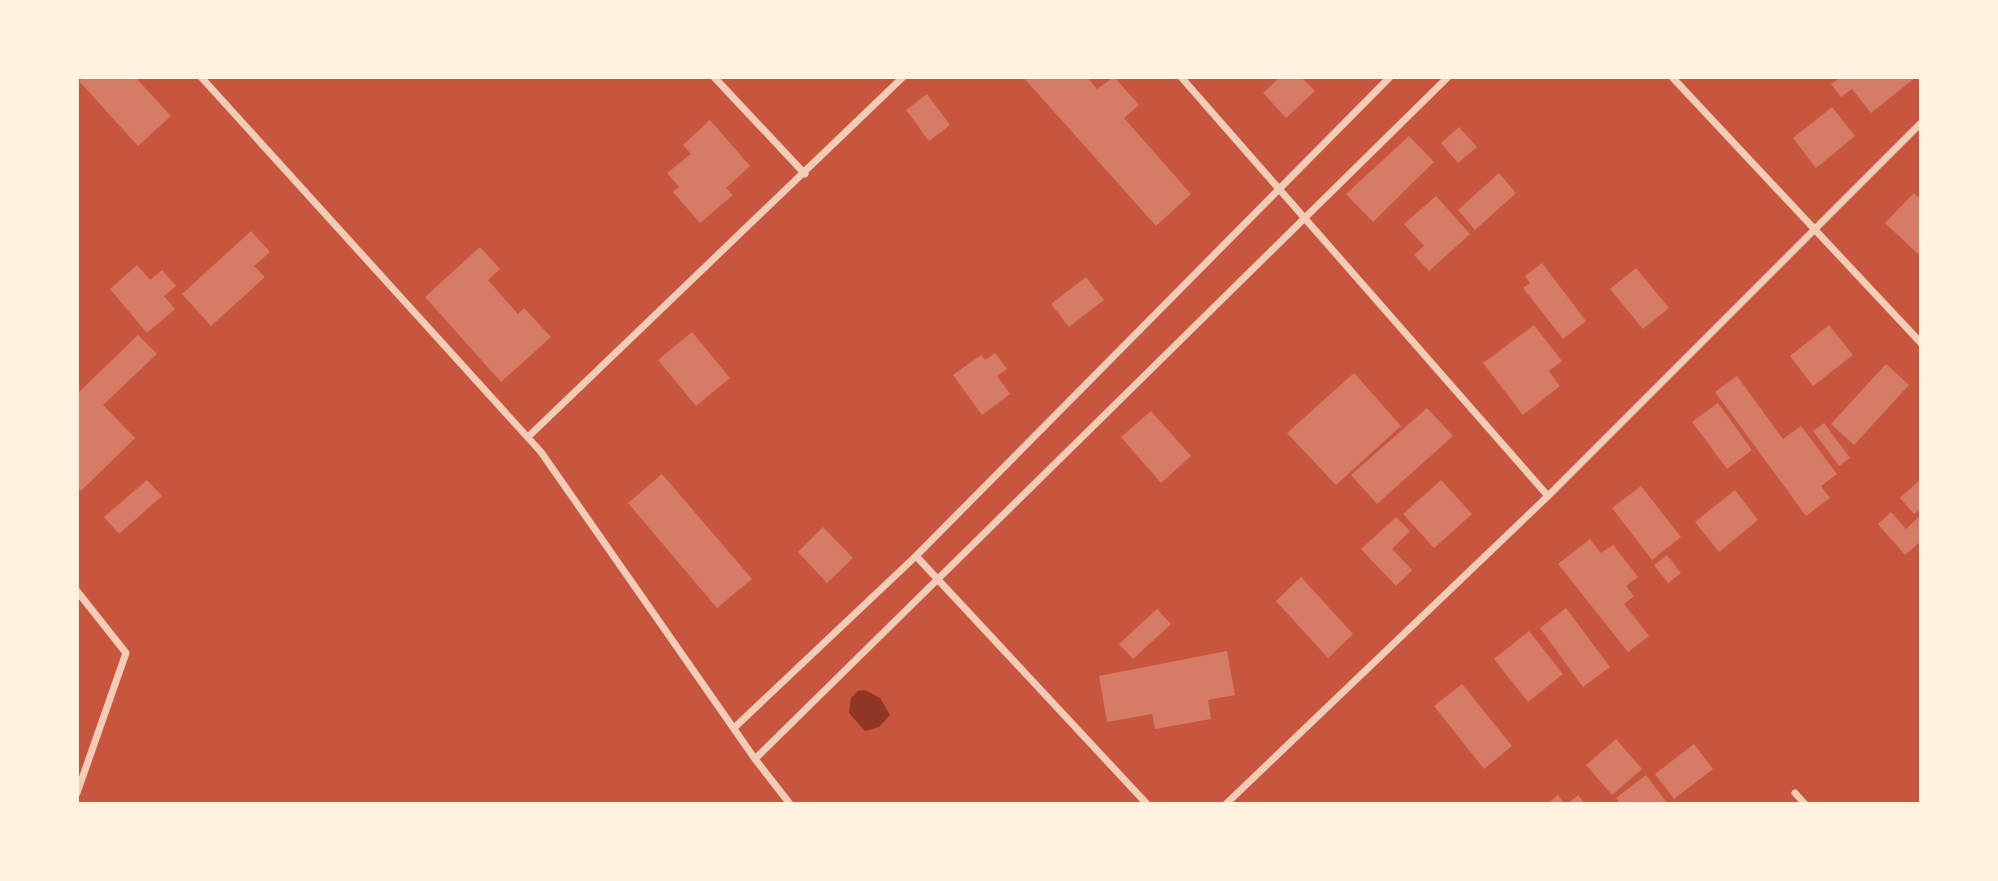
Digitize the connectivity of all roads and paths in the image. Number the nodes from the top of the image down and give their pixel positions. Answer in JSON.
{"nodes":[{"id":1,"x":201,"y":77,"type":"edge"},
{"id":2,"x":714,"y":77,"type":"edge"},
{"id":3,"x":902,"y":77,"type":"edge"},
{"id":4,"x":1181,"y":77,"type":"edge"},
{"id":5,"x":1390,"y":77,"type":"edge"},
{"id":6,"x":1447,"y":77,"type":"edge"},
{"id":7,"x":1672,"y":77,"type":"edge"},
{"id":8,"x":1921,"y":123,"type":"edge"},
{"id":9,"x":805,"y":174,"type":"junction"},
{"id":10,"x":1279,"y":189,"type":"junction"},
{"id":11,"x":1303,"y":216,"type":"junction"},
{"id":12,"x":1815,"y":229,"type":"junction"},
{"id":13,"x":1921,"y":343,"type":"edge"},
{"id":14,"x":528,"y":437,"type":"junction"},
{"id":15,"x":1548,"y":496,"type":"junction"},
{"id":16,"x":916,"y":556,"type":"junction"},
{"id":17,"x":937,"y":579,"type":"junction"},
{"id":18,"x":77,"y":591,"type":"edge"},
{"id":19,"x":734,"y":728,"type":"junction"},
{"id":20,"x":755,"y":759,"type":"junction"},
{"id":21,"x":77,"y":793,"type":"edge"},
{"id":22,"x":1795,"y":793,"type":"dead end"},
{"id":23,"x":790,"y":804,"type":"edge"},
{"id":24,"x":1147,"y":804,"type":"edge"},
{"id":25,"x":1226,"y":804,"type":"edge"},
{"id":26,"x":1805,"y":804,"type":"edge"}],
"edges":[{"from":1,"to":14,"type":"street"},
{"from":2,"to":9,"type":"street"},
{"from":3,"to":9,"type":"street"},
{"from":4,"to":10,"type":"street"},
{"from":5,"to":10,"type":"street"},
{"from":6,"to":11,"type":"street"},
{"from":7,"to":12,"type":"street"},
{"from":8,"to":12,"type":"street"},
{"from":9,"to":14,"type":"street"},
{"from":10,"to":11,"type":"street"},
{"from":10,"to":16,"type":"street"},
{"from":11,"to":15,"type":"street"},
{"from":11,"to":17,"type":"street"},
{"from":12,"to":13,"type":"street"},
{"from":12,"to":15,"type":"street"},
{"from":14,"to":19,"type":"street"},
{"from":15,"to":25,"type":"street"},
{"from":16,"to":17,"type":"street"},
{"from":16,"to":19,"type":"street"},
{"from":17,"to":20,"type":"street"},
{"from":17,"to":24,"type":"street"},
{"from":18,"to":21,"type":"street"},
{"from":19,"to":20,"type":"street"},
{"from":20,"to":23,"type":"street"},
{"from":22,"to":26,"type":"street"}]}
